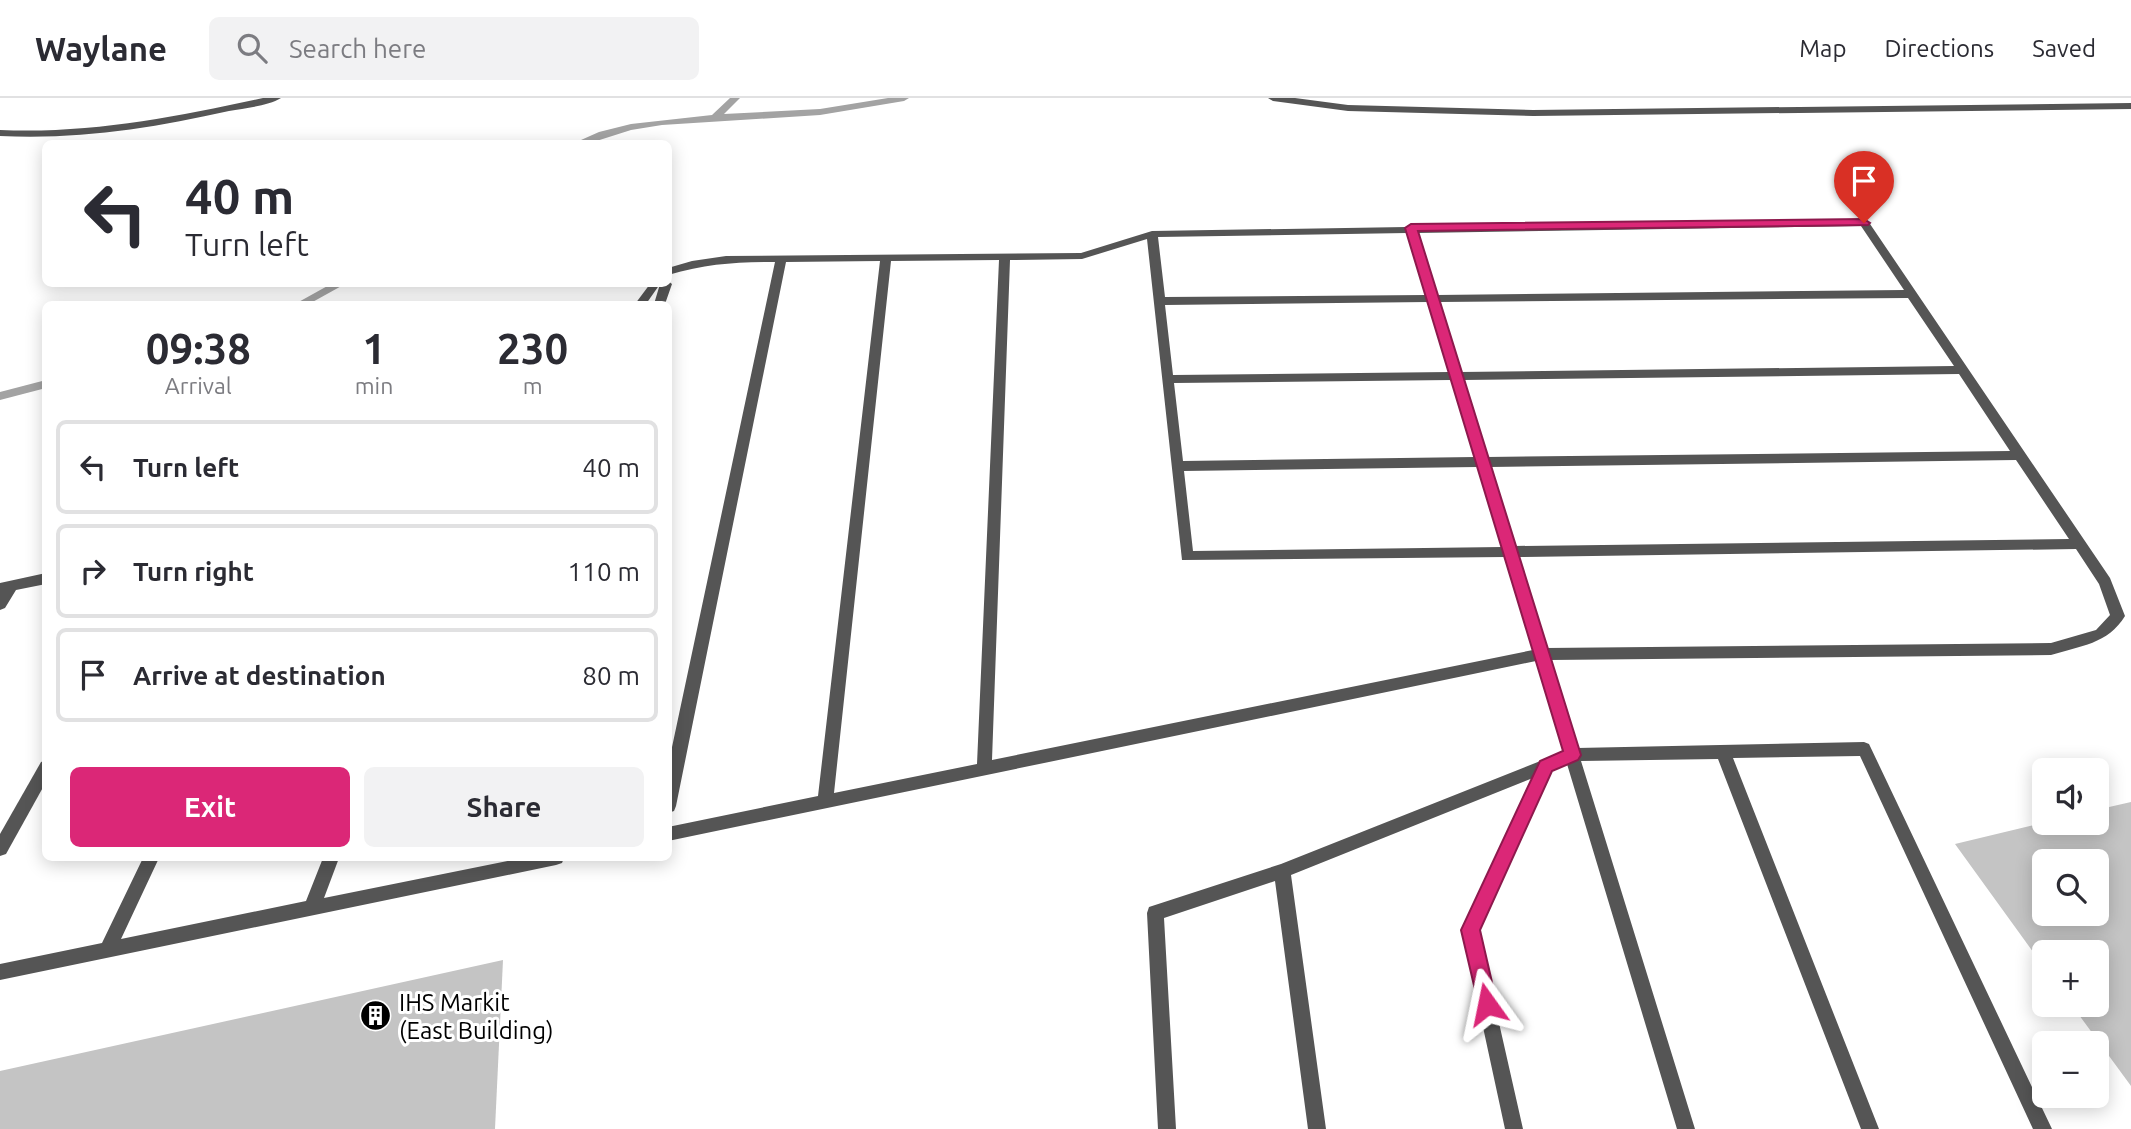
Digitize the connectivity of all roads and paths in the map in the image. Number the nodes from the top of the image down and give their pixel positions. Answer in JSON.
{"nodes":[{"id":1,"x":276,"y":98,"type":"edge"},
{"id":2,"x":1273,"y":98,"type":"edge"},
{"id":3,"x":2131,"y":106,"type":"edge"},
{"id":4,"x":0,"y":133,"type":"edge"},
{"id":5,"x":1411,"y":228,"type":"junction"},
{"id":6,"x":1152,"y":234,"type":"junction"},
{"id":7,"x":1005,"y":257,"type":"junction"},
{"id":8,"x":781,"y":258,"type":"junction"},
{"id":9,"x":886,"y":258,"type":"junction"},
{"id":10,"x":672,"y":272,"type":"edge"},
{"id":11,"x":1912,"y":294,"type":"junction"},
{"id":12,"x":1433,"y":298,"type":"junction"},
{"id":13,"x":1159,"y":301,"type":"junction"},
{"id":14,"x":1962,"y":370,"type":"junction"},
{"id":15,"x":1457,"y":376,"type":"junction"},
{"id":16,"x":1168,"y":379,"type":"junction"},
{"id":17,"x":2019,"y":455,"type":"junction"},
{"id":18,"x":1483,"y":462,"type":"junction"},
{"id":19,"x":1177,"y":466,"type":"junction"},
{"id":20,"x":2079,"y":544,"type":"junction"},
{"id":21,"x":1511,"y":552,"type":"junction"},
{"id":22,"x":42,"y":579,"type":"edge"},
{"id":23,"x":6,"y":586,"type":"edge"},
{"id":24,"x":0,"y":604,"type":"edge"},
{"id":25,"x":1542,"y":654,"type":"junction"},
{"id":26,"x":1723,"y":752,"type":"junction"},
{"id":27,"x":1572,"y":755,"type":"junction"},
{"id":28,"x":1546,"y":766,"type":"junction"},
{"id":29,"x":984,"y":769,"type":"junction"},
{"id":30,"x":42,"y":774,"type":"edge"},
{"id":31,"x":672,"y":787,"type":"edge"},
{"id":32,"x":825,"y":802,"type":"junction"},
{"id":33,"x":672,"y":834,"type":"edge"},
{"id":34,"x":0,"y":849,"type":"edge"},
{"id":35,"x":151,"y":861,"type":"edge"},
{"id":36,"x":330,"y":861,"type":"edge"},
{"id":37,"x":526,"y":861,"type":"edge"},
{"id":38,"x":495,"y":864,"type":"edge"},
{"id":39,"x":1282,"y":871,"type":"junction"},
{"id":40,"x":312,"y":908,"type":"junction"},
{"id":41,"x":107,"y":950,"type":"junction"},
{"id":42,"x":0,"y":972,"type":"edge"},
{"id":43,"x":1167,"y":1129,"type":"edge"},
{"id":44,"x":1317,"y":1129,"type":"edge"},
{"id":45,"x":1514,"y":1129,"type":"edge"},
{"id":46,"x":1686,"y":1129,"type":"edge"},
{"id":47,"x":1870,"y":1129,"type":"edge"},
{"id":48,"x":2043,"y":1129,"type":"edge"}],
"edges":[{"from":1,"to":4,"type":"lane"},
{"from":2,"to":3,"type":"lane"},
{"from":5,"to":6,"type":"lane"},
{"from":5,"to":11,"type":"lane"},
{"from":5,"to":12,"type":"lane"},
{"from":6,"to":7,"type":"lane"},
{"from":6,"to":13,"type":"lane"},
{"from":7,"to":9,"type":"lane"},
{"from":7,"to":29,"type":"lane"},
{"from":8,"to":9,"type":"lane"},
{"from":8,"to":10,"type":"lane"},
{"from":8,"to":31,"type":"lane"},
{"from":9,"to":32,"type":"lane"},
{"from":11,"to":12,"type":"lane"},
{"from":11,"to":14,"type":"lane"},
{"from":12,"to":13,"type":"lane"},
{"from":12,"to":15,"type":"lane"},
{"from":13,"to":16,"type":"lane"},
{"from":14,"to":15,"type":"lane"},
{"from":14,"to":17,"type":"lane"},
{"from":15,"to":16,"type":"lane"},
{"from":15,"to":18,"type":"lane"},
{"from":16,"to":19,"type":"lane"},
{"from":17,"to":18,"type":"lane"},
{"from":17,"to":20,"type":"lane"},
{"from":18,"to":19,"type":"lane"},
{"from":18,"to":21,"type":"lane"},
{"from":19,"to":21,"type":"lane"},
{"from":20,"to":21,"type":"lane"},
{"from":20,"to":25,"type":"lane"},
{"from":21,"to":25,"type":"lane"},
{"from":22,"to":23,"type":"lane"},
{"from":23,"to":24,"type":"lane"},
{"from":25,"to":27,"type":"lane"},
{"from":25,"to":29,"type":"lane"},
{"from":26,"to":27,"type":"lane"},
{"from":26,"to":47,"type":"lane"},
{"from":26,"to":48,"type":"lane"},
{"from":27,"to":28,"type":"lane"},
{"from":27,"to":46,"type":"lane"},
{"from":28,"to":39,"type":"lane"},
{"from":28,"to":45,"type":"lane"},
{"from":29,"to":32,"type":"lane"},
{"from":30,"to":34,"type":"lane"},
{"from":32,"to":33,"type":"lane"},
{"from":35,"to":41,"type":"lane"},
{"from":36,"to":40,"type":"lane"},
{"from":37,"to":38,"type":"lane"},
{"from":38,"to":40,"type":"lane"},
{"from":39,"to":43,"type":"lane"},
{"from":39,"to":44,"type":"lane"},
{"from":40,"to":41,"type":"lane"},
{"from":41,"to":42,"type":"lane"}]}
